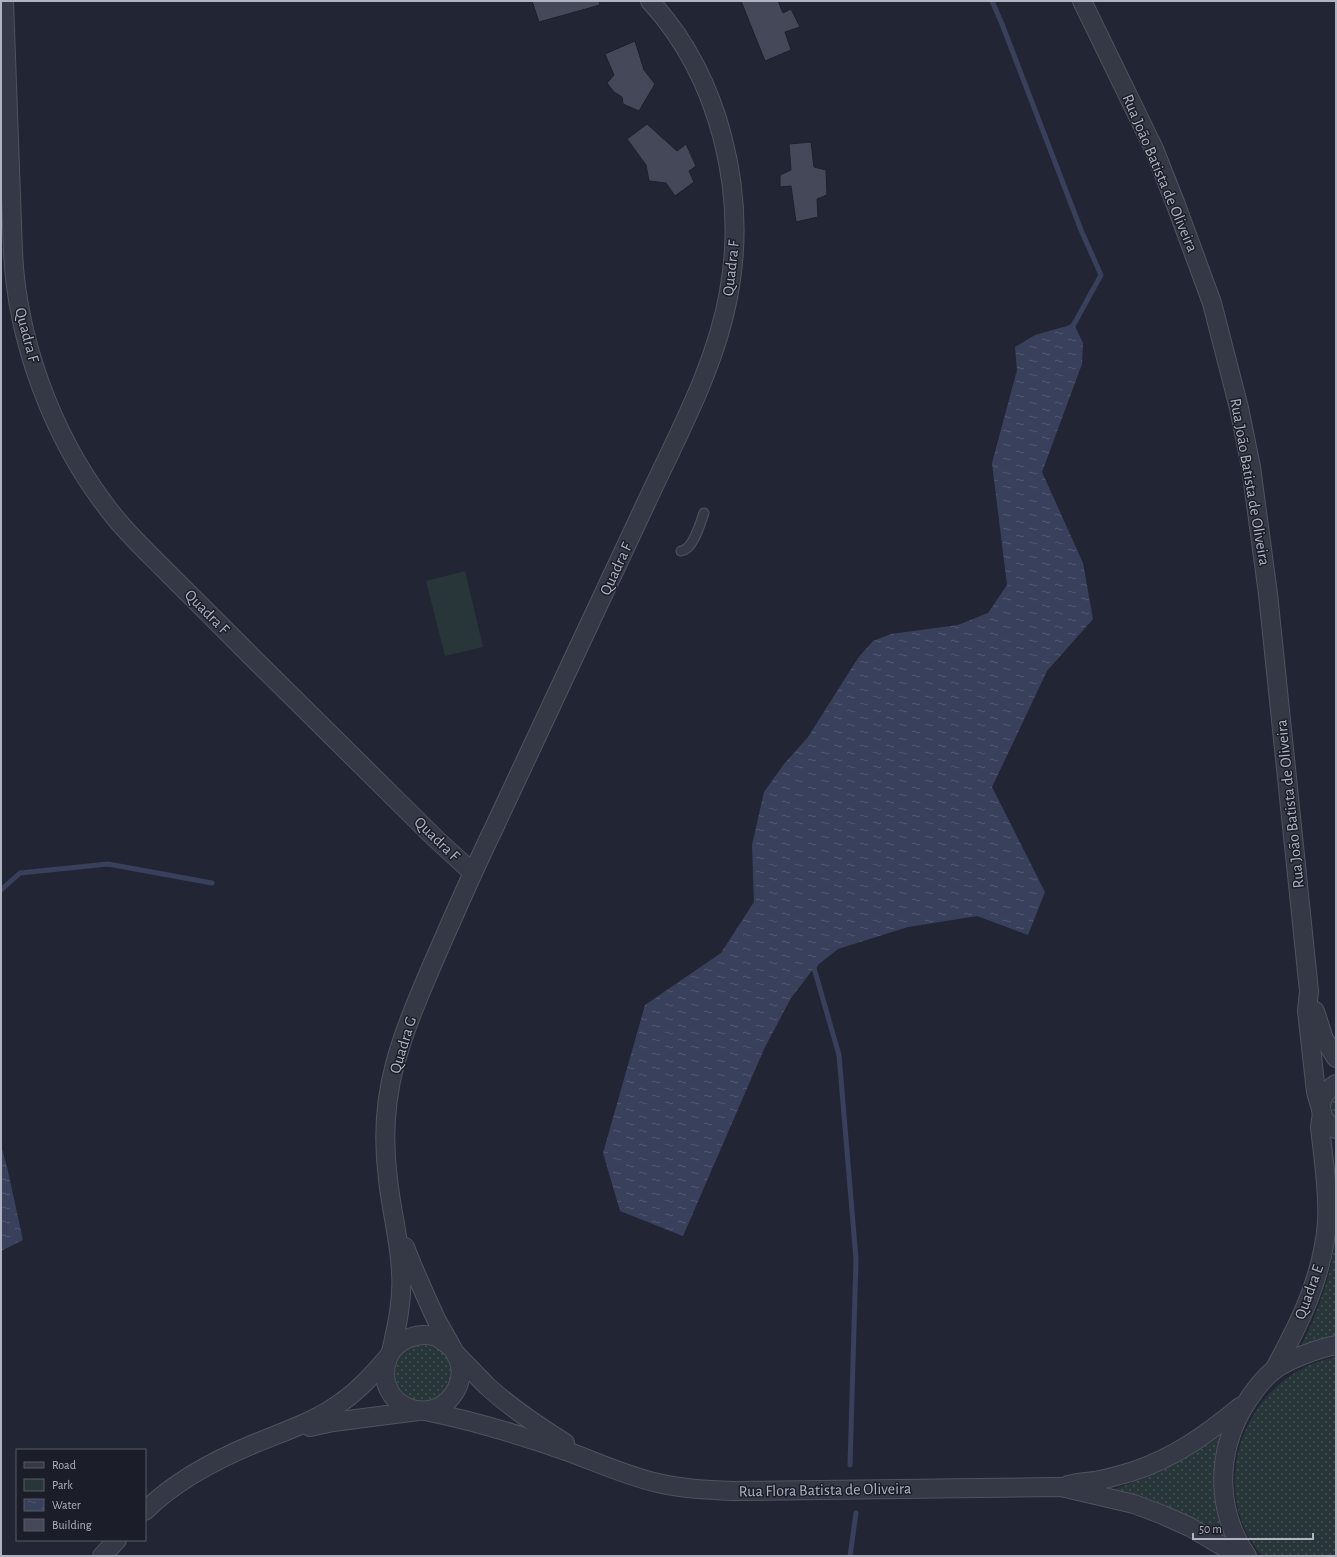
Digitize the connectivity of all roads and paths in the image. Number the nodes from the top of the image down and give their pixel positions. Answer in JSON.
{"nodes":[{"id":1,"x":4,"y":1,"type":"edge"},
{"id":2,"x":650,"y":1,"type":"edge"},
{"id":3,"x":1085,"y":2,"type":"edge"},
{"id":4,"x":704,"y":513,"type":"dead end"},
{"id":5,"x":681,"y":551,"type":"dead end"},
{"id":6,"x":472,"y":872,"type":"junction"},
{"id":7,"x":1309,"y":991,"type":"junction"},
{"id":8,"x":1336,"y":1058,"type":"edge"},
{"id":9,"x":1336,"y":1084,"type":"edge"},
{"id":10,"x":1321,"y":1111,"type":"junction"},
{"id":11,"x":1336,"y":1129,"type":"edge"},
{"id":12,"x":396,"y":1227,"type":"junction"},
{"id":13,"x":1336,"y":1345,"type":"edge"},
{"id":14,"x":454,"y":1351,"type":"junction"},
{"id":15,"x":390,"y":1354,"type":"junction"},
{"id":16,"x":1274,"y":1370,"type":"junction"},
{"id":17,"x":1247,"y":1401,"type":"junction"},
{"id":18,"x":423,"y":1411,"type":"junction"},
{"id":19,"x":286,"y":1432,"type":"junction"},
{"id":20,"x":595,"y":1461,"type":"junction"},
{"id":21,"x":1060,"y":1487,"type":"junction"},
{"id":22,"x":146,"y":1510,"type":"edge"},
{"id":23,"x":116,"y":1541,"type":"edge"},
{"id":24,"x":102,"y":1556,"type":"edge"},
{"id":25,"x":1239,"y":1556,"type":"edge"},
{"id":26,"x":1247,"y":1556,"type":"edge"}],
"edges":[{"from":1,"to":6,"type":"street","name":"Quadra F"},
{"from":2,"to":6,"type":"street","name":"Quadra F"},
{"from":3,"to":7,"type":"street","name":"Rua João Batista de Oliveira"},
{"from":4,"to":5,"type":"lane"},
{"from":6,"to":12,"type":"street","name":"Quadra G"},
{"from":7,"to":8,"type":"street","name":"Rua João Batista de Oliveira"},
{"from":7,"to":10,"type":"street","name":"Rua João Batista de Oliveira"},
{"from":9,"to":10,"type":"street"},
{"from":10,"to":11,"type":"street"},
{"from":10,"to":16,"type":"street","name":"Quadra E"},
{"from":12,"to":14,"type":"street","name":"Quadra G"},
{"from":12,"to":15,"type":"street","name":"Quadra G"},
{"from":13,"to":16,"type":"street"},
{"from":14,"to":15,"type":"street"},
{"from":14,"to":18,"type":"street"},
{"from":14,"to":20,"type":"street","name":"Rua Flora Batista de Oliveira"},
{"from":15,"to":18,"type":"street"},
{"from":15,"to":19,"type":"street"},
{"from":16,"to":17,"type":"street"},
{"from":17,"to":21,"type":"street","name":"Rua Flora Batista de Oliveira"},
{"from":17,"to":26,"type":"street"},
{"from":18,"to":19,"type":"street"},
{"from":18,"to":20,"type":"street","name":"Rua Flora Batista de Oliveira"},
{"from":19,"to":22,"type":"street"},
{"from":20,"to":21,"type":"street","name":"Rua Flora Batista de Oliveira"},
{"from":21,"to":25,"type":"street","name":"Rua Flora Batista de Oliveira"},
{"from":23,"to":24,"type":"street"}]}
